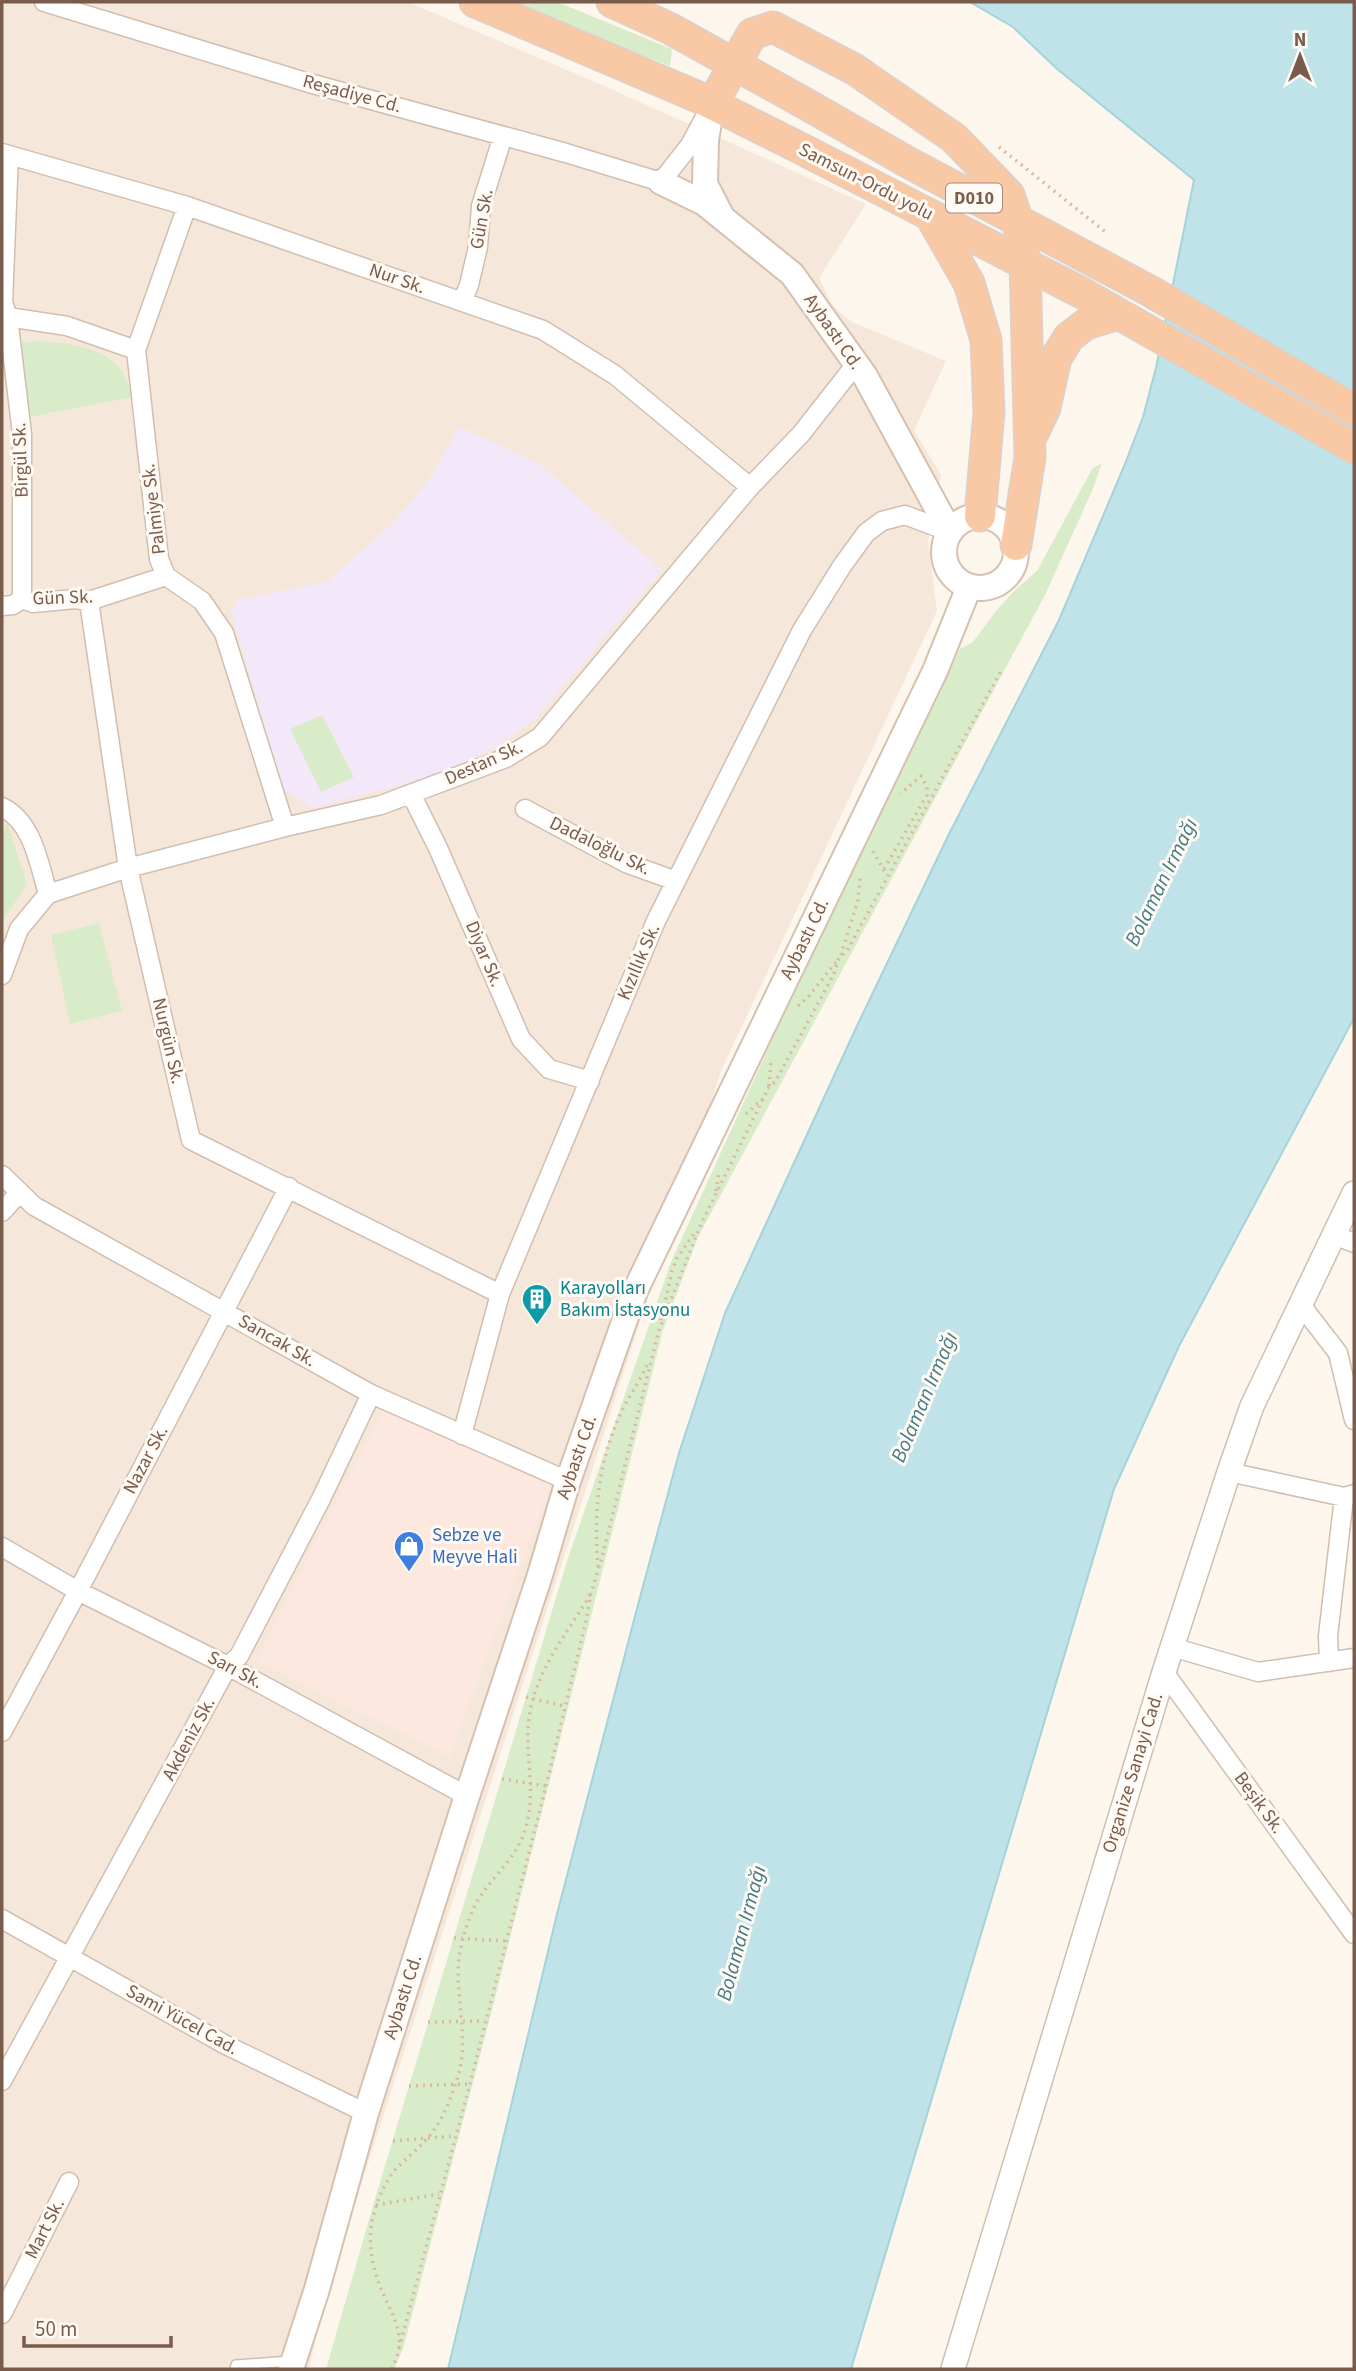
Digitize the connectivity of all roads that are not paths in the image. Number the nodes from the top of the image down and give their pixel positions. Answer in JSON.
{"nodes":[{"id":1,"x":44,"y":2,"type":"edge"},
{"id":2,"x":475,"y":2,"type":"edge"},
{"id":3,"x":612,"y":2,"type":"edge"},
{"id":4,"x":735,"y":65,"type":"junction"},
{"id":5,"x":712,"y":104,"type":"junction"},
{"id":6,"x":503,"y":136,"type":"junction"},
{"id":7,"x":6,"y":154,"type":"edge"},
{"id":8,"x":661,"y":182,"type":"junction"},
{"id":9,"x":187,"y":206,"type":"junction"},
{"id":10,"x":930,"y":215,"type":"junction"},
{"id":11,"x":722,"y":217,"type":"junction"},
{"id":12,"x":1018,"y":222,"type":"junction"},
{"id":13,"x":1025,"y":263,"type":"junction"},
{"id":14,"x":462,"y":302,"type":"junction"},
{"id":15,"x":8,"y":317,"type":"junction"},
{"id":16,"x":1125,"y":318,"type":"junction"},
{"id":17,"x":136,"y":350,"type":"junction"},
{"id":18,"x":7,"y":353,"type":"edge"},
{"id":19,"x":856,"y":364,"type":"junction"},
{"id":20,"x":1354,"y":410,"type":"edge"},
{"id":21,"x":1029,"y":443,"type":"junction"},
{"id":22,"x":1354,"y":448,"type":"edge"},
{"id":23,"x":750,"y":487,"type":"junction"},
{"id":24,"x":980,"y":516,"type":"junction"},
{"id":25,"x":950,"y":532,"type":"junction"},
{"id":26,"x":1016,"y":545,"type":"junction"},
{"id":27,"x":166,"y":576,"type":"junction"},
{"id":28,"x":969,"y":587,"type":"junction"},
{"id":29,"x":22,"y":599,"type":"junction"},
{"id":30,"x":89,"y":601,"type":"junction"},
{"id":31,"x":2,"y":606,"type":"edge"},
{"id":32,"x":411,"y":794,"type":"junction"},
{"id":33,"x":5,"y":808,"type":"edge"},
{"id":34,"x":525,"y":809,"type":"dead end"},
{"id":35,"x":285,"y":827,"type":"junction"},
{"id":36,"x":128,"y":869,"type":"junction"},
{"id":37,"x":676,"y":881,"type":"junction"},
{"id":38,"x":48,"y":894,"type":"junction"},
{"id":39,"x":2,"y":970,"type":"edge"},
{"id":40,"x":590,"y":1081,"type":"junction"},
{"id":41,"x":2,"y":1175,"type":"edge"},
{"id":42,"x":289,"y":1187,"type":"junction"},
{"id":43,"x":20,"y":1192,"type":"junction"},
{"id":44,"x":1354,"y":1193,"type":"edge"},
{"id":45,"x":2,"y":1212,"type":"edge"},
{"id":46,"x":1344,"y":1239,"type":"edge"},
{"id":47,"x":500,"y":1294,"type":"junction"},
{"id":48,"x":1301,"y":1305,"type":"junction"},
{"id":49,"x":224,"y":1311,"type":"junction"},
{"id":50,"x":371,"y":1394,"type":"junction"},
{"id":51,"x":1354,"y":1420,"type":"edge"},
{"id":52,"x":462,"y":1435,"type":"junction"},
{"id":53,"x":1229,"y":1472,"type":"junction"},
{"id":54,"x":568,"y":1481,"type":"junction"},
{"id":55,"x":1349,"y":1496,"type":"edge"},
{"id":56,"x":2,"y":1547,"type":"edge"},
{"id":57,"x":78,"y":1591,"type":"junction"},
{"id":58,"x":1172,"y":1647,"type":"junction"},
{"id":59,"x":1354,"y":1658,"type":"edge"},
{"id":60,"x":1329,"y":1662,"type":"junction"},
{"id":61,"x":228,"y":1666,"type":"junction"},
{"id":62,"x":1164,"y":1672,"type":"junction"},
{"id":63,"x":2,"y":1732,"type":"edge"},
{"id":64,"x":467,"y":1796,"type":"junction"},
{"id":65,"x":2,"y":1919,"type":"edge"},
{"id":66,"x":1354,"y":1934,"type":"edge"},
{"id":67,"x":70,"y":1958,"type":"junction"},
{"id":68,"x":8,"y":2054,"type":"edge"},
{"id":69,"x":2,"y":2081,"type":"edge"},
{"id":70,"x":366,"y":2113,"type":"junction"},
{"id":71,"x":69,"y":2182,"type":"dead end"},
{"id":72,"x":2,"y":2314,"type":"edge"},
{"id":73,"x":293,"y":2365,"type":"edge"},
{"id":74,"x":235,"y":2369,"type":"edge"},
{"id":75,"x":953,"y":2369,"type":"edge"}],
"edges":[{"from":1,"to":6,"type":"street","name":"Reşadiye Cd."},
{"from":2,"to":5,"type":"highway","name":"Samsun-Ordu yolu","number":"D010"},
{"from":3,"to":4,"type":"highway","name":"Samsun-Ordu yolu","number":"D010"},
{"from":4,"to":5,"type":"highway"},
{"from":4,"to":12,"type":"highway","name":"Samsun-Ordu yolu","number":"D010"},
{"from":4,"to":12,"type":"highway"},
{"from":5,"to":8,"type":"street"},
{"from":5,"to":10,"type":"highway","name":"Samsun-Ordu yolu","number":"D010"},
{"from":5,"to":11,"type":"main road"},
{"from":6,"to":8,"type":"street","name":"Reşadiye Cd."},
{"from":6,"to":14,"type":"street","name":"Gün Sk."},
{"from":7,"to":9,"type":"street","name":"Nur Sk."},
{"from":7,"to":15,"type":"street","name":"Birgül Sk."},
{"from":8,"to":11,"type":"main road","name":"Aybastı Cd."},
{"from":9,"to":14,"type":"street","name":"Nur Sk."},
{"from":9,"to":17,"type":"street","name":"Palmiye Sk."},
{"from":10,"to":13,"type":"highway","name":"Samsun-Ordu yolu","number":"D010"},
{"from":10,"to":24,"type":"highway"},
{"from":11,"to":19,"type":"main road","name":"Aybastı Cd."},
{"from":12,"to":13,"type":"highway"},
{"from":12,"to":20,"type":"highway","name":"Samsun-Ordu yolu","number":"D010"},
{"from":13,"to":16,"type":"highway","name":"Samsun-Ordu yolu","number":"D010"},
{"from":13,"to":21,"type":"highway"},
{"from":14,"to":23,"type":"street","name":"Nur Sk."},
{"from":15,"to":17,"type":"street"},
{"from":15,"to":18,"type":"street","name":"Birgül Sk."},
{"from":16,"to":21,"type":"highway"},
{"from":16,"to":22,"type":"highway","name":"Samsun-Ordu yolu","number":"D010"},
{"from":17,"to":27,"type":"street","name":"Palmiye Sk."},
{"from":18,"to":29,"type":"street","name":"Birgül Sk."},
{"from":19,"to":23,"type":"street","name":"Destan Sk."},
{"from":19,"to":25,"type":"main road","name":"Aybastı Cd."},
{"from":21,"to":26,"type":"highway"},
{"from":23,"to":32,"type":"street","name":"Destan Sk."},
{"from":24,"to":25,"type":"main road"},
{"from":24,"to":26,"type":"main road"},
{"from":25,"to":28,"type":"main road"},
{"from":25,"to":37,"type":"street","name":"Kızıllık Sk."},
{"from":26,"to":28,"type":"main road"},
{"from":27,"to":30,"type":"street","name":"Gün Sk."},
{"from":27,"to":35,"type":"street","name":"Palmiye Sk."},
{"from":28,"to":54,"type":"main road","name":"Aybastı Cd."},
{"from":29,"to":30,"type":"street","name":"Gün Sk."},
{"from":29,"to":31,"type":"street","name":"Gün Sk."},
{"from":30,"to":36,"type":"street","name":"Nurgün Sk."},
{"from":32,"to":35,"type":"street","name":"Destan Sk."},
{"from":32,"to":40,"type":"street","name":"Diyar Sk."},
{"from":33,"to":38,"type":"street"},
{"from":34,"to":37,"type":"street","name":"Dadaloğlu Sk."},
{"from":35,"to":36,"type":"street","name":"Destan Sk."},
{"from":36,"to":38,"type":"street","name":"Destan Sk."},
{"from":36,"to":42,"type":"street","name":"Nurgün Sk."},
{"from":37,"to":40,"type":"street","name":"Kızıllık Sk."},
{"from":38,"to":39,"type":"street"},
{"from":40,"to":47,"type":"street","name":"Kızıllık Sk."},
{"from":41,"to":43,"type":"street","name":"Sancak Sk."},
{"from":42,"to":47,"type":"street","name":"Nurgün Sk."},
{"from":42,"to":49,"type":"street","name":"Nazar Sk."},
{"from":43,"to":45,"type":"street"},
{"from":43,"to":49,"type":"street","name":"Sancak Sk."},
{"from":44,"to":46,"type":"street","name":"Organize Sanayi Cad."},
{"from":46,"to":48,"type":"street","name":"Organize Sanayi Cad."},
{"from":47,"to":52,"type":"street","name":"Kızıllık Sk."},
{"from":48,"to":51,"type":"street"},
{"from":48,"to":53,"type":"street","name":"Organize Sanayi Cad."},
{"from":49,"to":50,"type":"street","name":"Sancak Sk."},
{"from":49,"to":57,"type":"street","name":"Nazar Sk."},
{"from":50,"to":52,"type":"street","name":"Sancak Sk."},
{"from":50,"to":61,"type":"street","name":"Akdeniz Sk."},
{"from":52,"to":54,"type":"street","name":"Sancak Sk."},
{"from":53,"to":55,"type":"street"},
{"from":53,"to":58,"type":"street","name":"Organize Sanayi Cad."},
{"from":54,"to":64,"type":"main road","name":"Aybastı Cd."},
{"from":55,"to":60,"type":"street"},
{"from":56,"to":57,"type":"street","name":"Sarı Sk."},
{"from":57,"to":61,"type":"street","name":"Sarı Sk."},
{"from":57,"to":63,"type":"street","name":"Nazar Sk."},
{"from":58,"to":60,"type":"street"},
{"from":58,"to":62,"type":"street","name":"Organize Sanayi Cad."},
{"from":59,"to":60,"type":"street"},
{"from":61,"to":64,"type":"street","name":"Sarı Sk."},
{"from":61,"to":67,"type":"street","name":"Akdeniz Sk."},
{"from":62,"to":66,"type":"street","name":"Beşik Sk."},
{"from":62,"to":75,"type":"street","name":"Organize Sanayi Cad."},
{"from":64,"to":70,"type":"main road","name":"Aybastı Cd."},
{"from":65,"to":67,"type":"street","name":"Sami Yücel Cad."},
{"from":67,"to":68,"type":"street","name":"Akdeniz Sk."},
{"from":67,"to":70,"type":"street","name":"Sami Yücel Cad."},
{"from":68,"to":69,"type":"street","name":"Akdeniz Sk."},
{"from":70,"to":73,"type":"main road","name":"Aybastı Cd."},
{"from":71,"to":72,"type":"street","name":"Mart Sk."},
{"from":73,"to":74,"type":"lane"}]}
